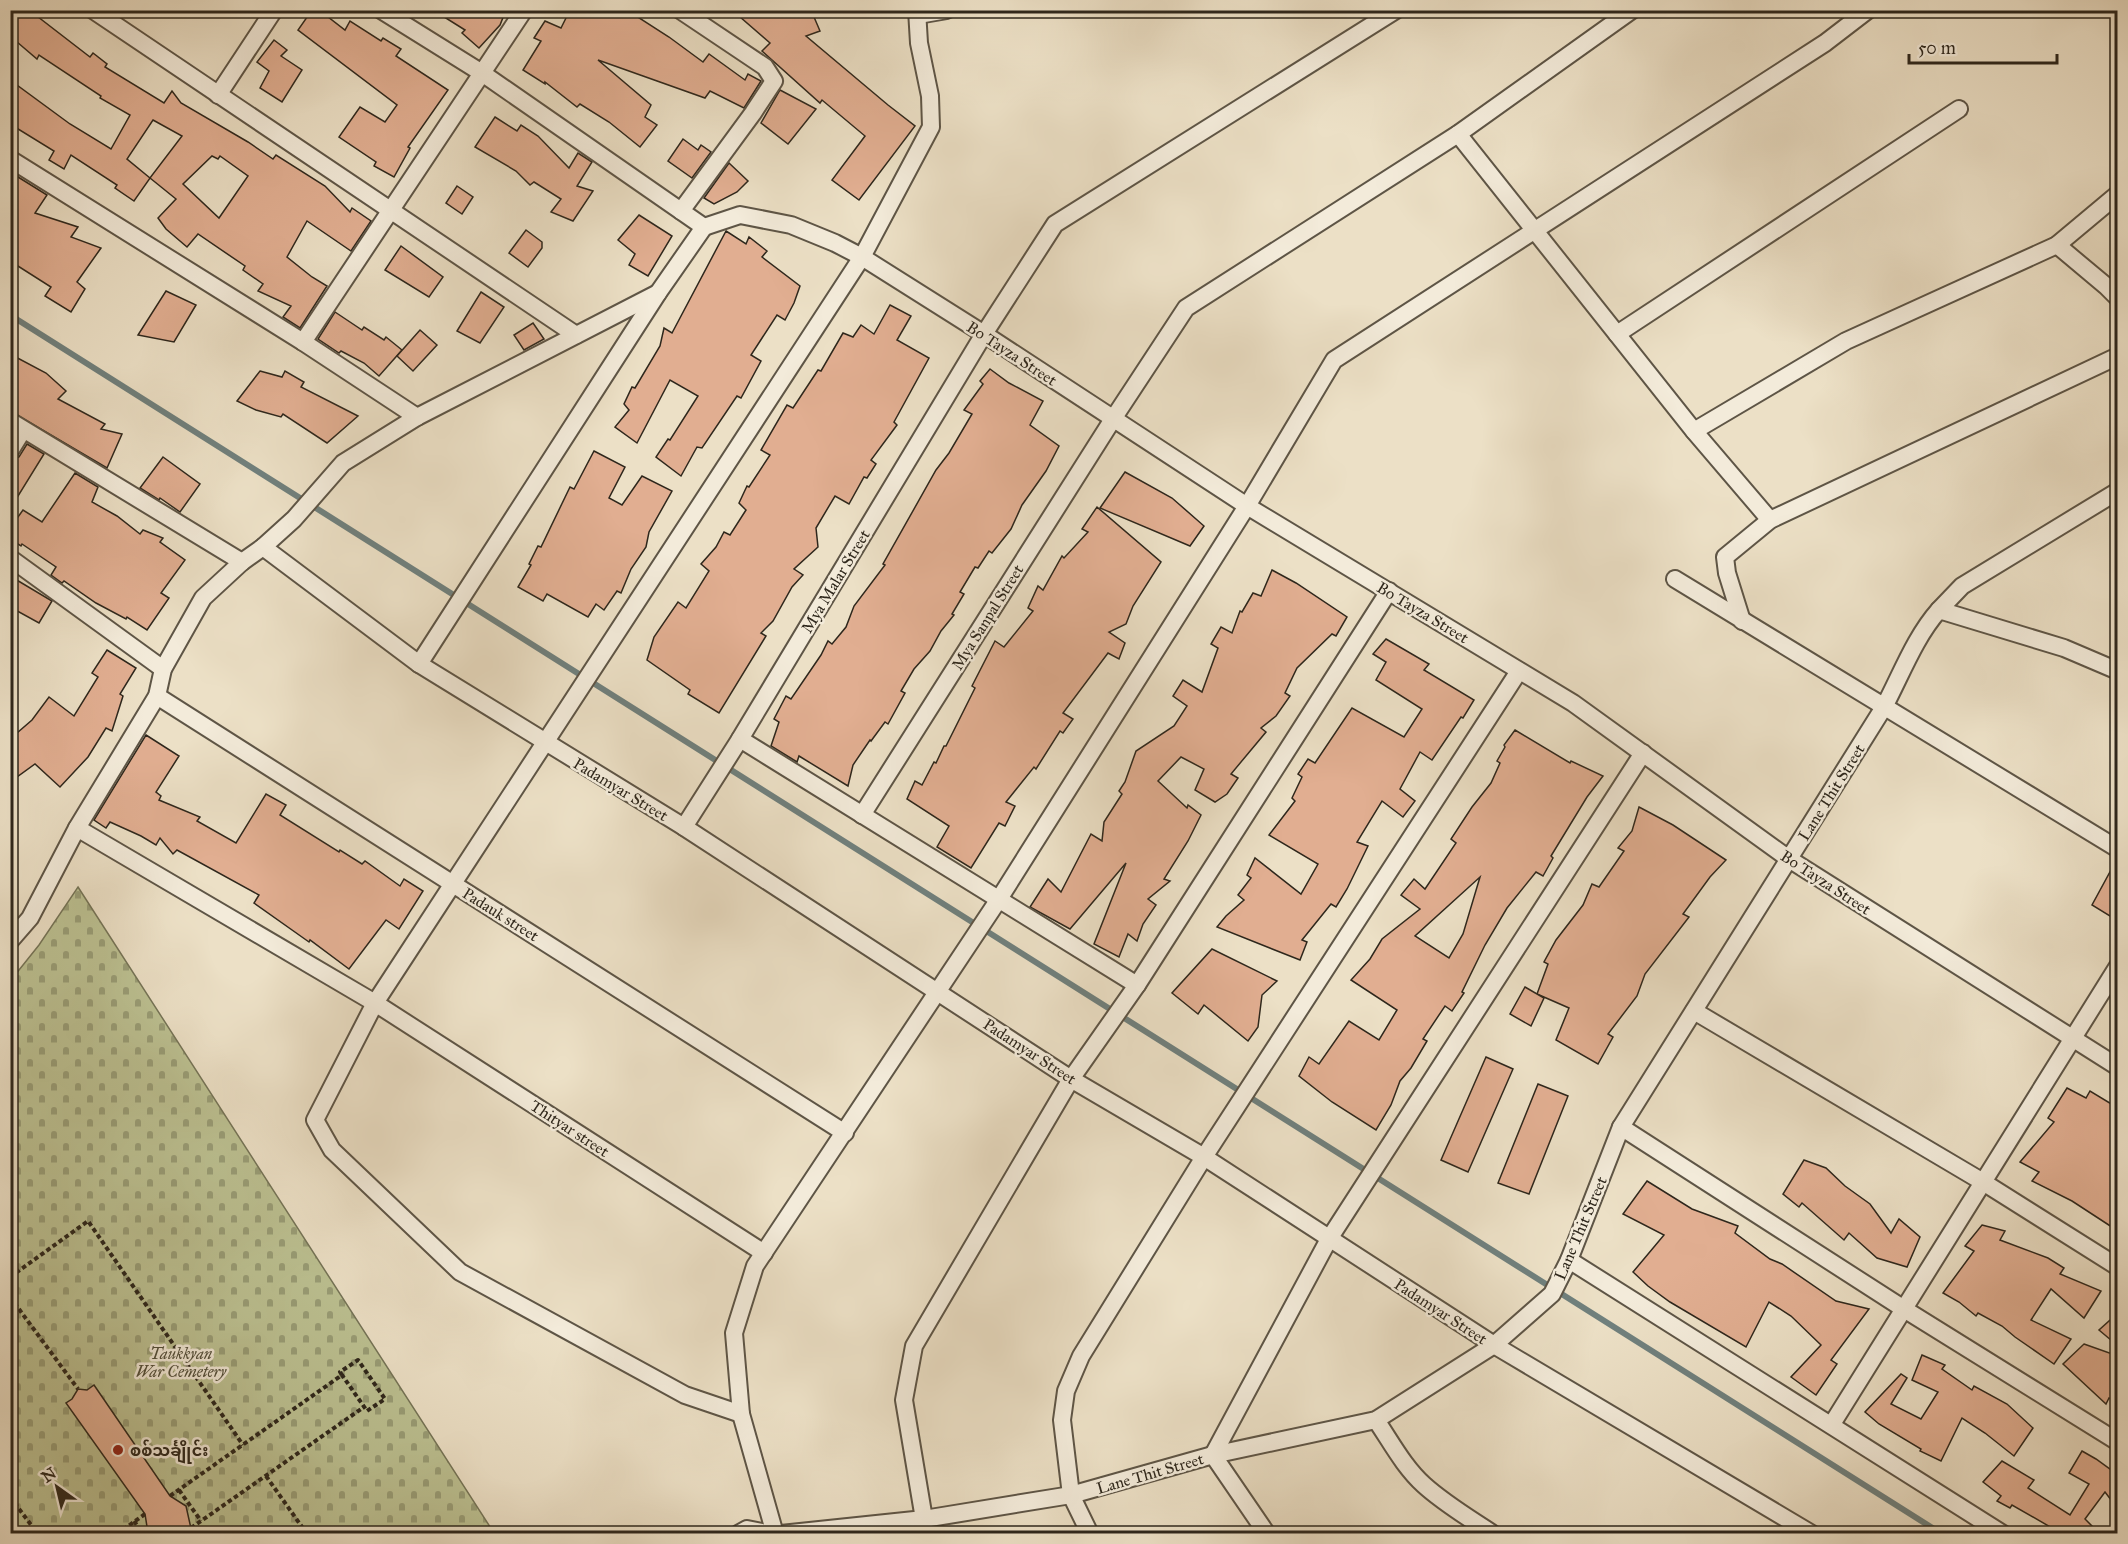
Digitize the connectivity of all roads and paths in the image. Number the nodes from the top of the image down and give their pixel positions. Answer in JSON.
{"nodes":[{"id":1,"x":93,"y":10,"type":"edge"},
{"id":2,"x":274,"y":10,"type":"edge"},
{"id":3,"x":381,"y":10,"type":"edge"},
{"id":4,"x":524,"y":10,"type":"edge"},
{"id":5,"x":680,"y":10,"type":"edge"},
{"id":6,"x":947,"y":10,"type":"edge"},
{"id":7,"x":1396,"y":10,"type":"edge"},
{"id":8,"x":1632,"y":10,"type":"edge"},
{"id":9,"x":1868,"y":10,"type":"edge"},
{"id":10,"x":918,"y":13,"type":"edge"},
{"id":11,"x":482,"y":73,"type":"junction"},
{"id":12,"x":218,"y":95,"type":"junction"},
{"id":13,"x":1959,"y":109,"type":"dead end"},
{"id":14,"x":1458,"y":134,"type":"junction"},
{"id":15,"x":10,"y":159,"type":"edge"},
{"id":16,"x":2118,"y":194,"type":"edge"},
{"id":17,"x":392,"y":211,"type":"junction"},
{"id":18,"x":681,"y":211,"type":"junction"},
{"id":19,"x":704,"y":227,"type":"junction"},
{"id":20,"x":1535,"y":231,"type":"junction"},
{"id":21,"x":2057,"y":245,"type":"junction"},
{"id":22,"x":862,"y":257,"type":"junction"},
{"id":23,"x":658,"y":293,"type":"junction"},
{"id":24,"x":2118,"y":298,"type":"edge"},
{"id":25,"x":984,"y":334,"type":"junction"},
{"id":26,"x":1617,"y":334,"type":"junction"},
{"id":27,"x":576,"y":335,"type":"junction"},
{"id":28,"x":303,"y":342,"type":"junction"},
{"id":29,"x":2118,"y":356,"type":"edge"},
{"id":30,"x":417,"y":417,"type":"junction"},
{"id":31,"x":1113,"y":419,"type":"junction"},
{"id":32,"x":16,"y":425,"type":"edge"},
{"id":33,"x":1694,"y":430,"type":"junction"},
{"id":34,"x":10,"y":452,"type":"edge"},
{"id":35,"x":2118,"y":491,"type":"edge"},
{"id":36,"x":1247,"y":506,"type":"junction"},
{"id":37,"x":1770,"y":520,"type":"junction"},
{"id":38,"x":263,"y":546,"type":"junction"},
{"id":39,"x":10,"y":558,"type":"edge"},
{"id":40,"x":242,"y":562,"type":"junction"},
{"id":41,"x":1675,"y":579,"type":"dead end"},
{"id":42,"x":1389,"y":591,"type":"junction"},
{"id":43,"x":1940,"y":610,"type":"junction"},
{"id":44,"x":1742,"y":621,"type":"junction"},
{"id":45,"x":419,"y":664,"type":"junction"},
{"id":46,"x":163,"y":669,"type":"junction"},
{"id":47,"x":1519,"y":671,"type":"junction"},
{"id":48,"x":2118,"y":671,"type":"edge"},
{"id":49,"x":157,"y":696,"type":"junction"},
{"id":50,"x":1884,"y":708,"type":"junction"},
{"id":51,"x":740,"y":739,"type":"junction"},
{"id":52,"x":546,"y":743,"type":"junction"},
{"id":53,"x":1643,"y":753,"type":"junction"},
{"id":54,"x":862,"y":815,"type":"junction"},
{"id":55,"x":684,"y":827,"type":"junction"},
{"id":56,"x":77,"y":828,"type":"junction"},
{"id":57,"x":2118,"y":849,"type":"edge"},
{"id":58,"x":1789,"y":859,"type":"junction"},
{"id":59,"x":454,"y":884,"type":"junction"},
{"id":60,"x":999,"y":899,"type":"junction"},
{"id":61,"x":10,"y":941,"type":"edge"},
{"id":62,"x":2118,"y":966,"type":"edge"},
{"id":63,"x":1137,"y":985,"type":"junction"},
{"id":64,"x":936,"y":991,"type":"junction"},
{"id":65,"x":375,"y":1003,"type":"junction"},
{"id":66,"x":1694,"y":1011,"type":"junction"},
{"id":67,"x":2072,"y":1039,"type":"junction"},
{"id":68,"x":2118,"y":1067,"type":"edge"},
{"id":69,"x":1071,"y":1078,"type":"junction"},
{"id":70,"x":1621,"y":1127,"type":"junction"},
{"id":71,"x":845,"y":1133,"type":"junction"},
{"id":72,"x":1204,"y":1157,"type":"junction"},
{"id":73,"x":1983,"y":1182,"type":"junction"},
{"id":74,"x":1329,"y":1239,"type":"junction"},
{"id":75,"x":764,"y":1253,"type":"junction"},
{"id":76,"x":1569,"y":1260,"type":"junction"},
{"id":77,"x":2118,"y":1267,"type":"edge"},
{"id":78,"x":10,"y":1277,"type":"edge"},
{"id":79,"x":10,"y":1297,"type":"edge"},
{"id":80,"x":1904,"y":1309,"type":"junction"},
{"id":81,"x":1494,"y":1345,"type":"junction"},
{"id":82,"x":342,"y":1375,"type":"junction"},
{"id":83,"x":78,"y":1389,"type":"dead end"},
{"id":84,"x":364,"y":1407,"type":"junction"},
{"id":85,"x":741,"y":1414,"type":"junction"},
{"id":86,"x":1376,"y":1420,"type":"junction"},
{"id":87,"x":1832,"y":1424,"type":"junction"},
{"id":88,"x":2118,"y":1442,"type":"edge"},
{"id":89,"x":243,"y":1445,"type":"junction"},
{"id":90,"x":1213,"y":1455,"type":"junction"},
{"id":91,"x":266,"y":1475,"type":"junction"},
{"id":92,"x":179,"y":1490,"type":"junction"},
{"id":93,"x":1071,"y":1495,"type":"junction"},
{"id":94,"x":170,"y":1496,"type":"dead end"},
{"id":95,"x":10,"y":1497,"type":"edge"},
{"id":96,"x":145,"y":1514,"type":"dead end"},
{"id":97,"x":924,"y":1519,"type":"junction"},
{"id":98,"x":134,"y":1521,"type":"junction"},
{"id":99,"x":201,"y":1521,"type":"junction"},
{"id":100,"x":191,"y":1528,"type":"dead end"},
{"id":101,"x":1805,"y":1532,"type":"edge"},
{"id":102,"x":38,"y":1533,"type":"edge"},
{"id":103,"x":117,"y":1533,"type":"edge"},
{"id":104,"x":143,"y":1533,"type":"edge"},
{"id":105,"x":307,"y":1533,"type":"edge"},
{"id":106,"x":738,"y":1533,"type":"edge"},
{"id":107,"x":773,"y":1533,"type":"edge"},
{"id":108,"x":781,"y":1533,"type":"edge"},
{"id":109,"x":1090,"y":1533,"type":"edge"},
{"id":110,"x":1267,"y":1533,"type":"edge"},
{"id":111,"x":1493,"y":1533,"type":"edge"},
{"id":112,"x":2002,"y":1533,"type":"edge"}],
"edges":[{"from":1,"to":12,"type":"street"},
{"from":2,"to":12,"type":"street"},
{"from":3,"to":11,"type":"street"},
{"from":4,"to":11,"type":"street"},
{"from":5,"to":18,"type":"street"},
{"from":6,"to":10,"type":"street"},
{"from":7,"to":25,"type":"street","name":"Mya Malar Street"},
{"from":8,"to":14,"type":"street","name":"Mya Sanpal Street"},
{"from":9,"to":20,"type":"street"},
{"from":10,"to":22,"type":"street"},
{"from":11,"to":17,"type":"street"},
{"from":11,"to":18,"type":"street"},
{"from":12,"to":17,"type":"street"},
{"from":13,"to":26,"type":"street"},
{"from":14,"to":20,"type":"street"},
{"from":14,"to":31,"type":"street","name":"Mya Sanpal Street"},
{"from":15,"to":28,"type":"street"},
{"from":16,"to":21,"type":"street"},
{"from":17,"to":27,"type":"street"},
{"from":17,"to":28,"type":"street"},
{"from":18,"to":19,"type":"street"},
{"from":19,"to":22,"type":"street","name":"Bo Tayza Street"},
{"from":19,"to":23,"type":"street"},
{"from":20,"to":26,"type":"street"},
{"from":20,"to":36,"type":"street"},
{"from":21,"to":24,"type":"street"},
{"from":21,"to":33,"type":"street"},
{"from":22,"to":25,"type":"street","name":"Bo Tayza Street"},
{"from":22,"to":52,"type":"street"},
{"from":23,"to":27,"type":"street"},
{"from":23,"to":45,"type":"street"},
{"from":25,"to":31,"type":"street","name":"Bo Tayza Street"},
{"from":25,"to":51,"type":"street","name":"Mya Malar Street"},
{"from":26,"to":33,"type":"street"},
{"from":27,"to":30,"type":"street"},
{"from":28,"to":30,"type":"street"},
{"from":29,"to":37,"type":"street"},
{"from":30,"to":38,"type":"street"},
{"from":31,"to":36,"type":"street","name":"Bo Tayza Street"},
{"from":31,"to":54,"type":"street","name":"Mya Sanpal Street"},
{"from":32,"to":34,"type":"street"},
{"from":32,"to":40,"type":"street"},
{"from":33,"to":37,"type":"street"},
{"from":35,"to":43,"type":"street","name":"Lane Thit Street"},
{"from":36,"to":42,"type":"street","name":"Bo Tayza Street"},
{"from":36,"to":60,"type":"street"},
{"from":37,"to":44,"type":"street"},
{"from":38,"to":40,"type":"street"},
{"from":38,"to":45,"type":"street","name":"Padamyar Street"},
{"from":39,"to":46,"type":"street"},
{"from":40,"to":46,"type":"street"},
{"from":41,"to":44,"type":"street"},
{"from":42,"to":47,"type":"street","name":"Bo Tayza Street"},
{"from":42,"to":63,"type":"street"},
{"from":43,"to":48,"type":"street"},
{"from":43,"to":50,"type":"street","name":"Lane Thit Street"},
{"from":44,"to":50,"type":"street"},
{"from":45,"to":52,"type":"street","name":"Padamyar Street"},
{"from":46,"to":49,"type":"street"},
{"from":47,"to":53,"type":"street","name":"Bo Tayza Street"},
{"from":47,"to":72,"type":"street"},
{"from":49,"to":56,"type":"street"},
{"from":49,"to":59,"type":"street","name":"Padauk street"},
{"from":50,"to":57,"type":"street"},
{"from":50,"to":58,"type":"street","name":"Lane Thit Street"},
{"from":51,"to":54,"type":"street"},
{"from":51,"to":55,"type":"street","name":"Mya Malar Street"},
{"from":52,"to":55,"type":"street","name":"Padamyar Street"},
{"from":52,"to":59,"type":"street"},
{"from":53,"to":58,"type":"street","name":"Bo Tayza Street"},
{"from":53,"to":74,"type":"street"},
{"from":54,"to":60,"type":"street"},
{"from":55,"to":64,"type":"street","name":"Padamyar Street"},
{"from":56,"to":61,"type":"street"},
{"from":56,"to":65,"type":"street","name":"Thityar street"},
{"from":58,"to":66,"type":"street","name":"Lane Thit Street"},
{"from":58,"to":67,"type":"street","name":"Bo Tayza Street"},
{"from":59,"to":65,"type":"street"},
{"from":59,"to":71,"type":"street","name":"Padauk street"},
{"from":60,"to":63,"type":"street"},
{"from":60,"to":64,"type":"street"},
{"from":62,"to":67,"type":"street"},
{"from":63,"to":69,"type":"street"},
{"from":64,"to":69,"type":"street","name":"Padamyar Street"},
{"from":64,"to":71,"type":"street"},
{"from":65,"to":75,"type":"street","name":"Thityar street"},
{"from":65,"to":85,"type":"street"},
{"from":66,"to":70,"type":"street","name":"Lane Thit Street"},
{"from":66,"to":73,"type":"street"},
{"from":67,"to":68,"type":"street","name":"Bo Tayza Street"},
{"from":67,"to":73,"type":"street"},
{"from":69,"to":72,"type":"street","name":"Padamyar Street"},
{"from":69,"to":97,"type":"street"},
{"from":70,"to":76,"type":"street","name":"Lane Thit Street"},
{"from":70,"to":80,"type":"street"},
{"from":71,"to":75,"type":"street"},
{"from":72,"to":74,"type":"street","name":"Padamyar Street"},
{"from":72,"to":93,"type":"street"},
{"from":73,"to":77,"type":"street"},
{"from":73,"to":80,"type":"street"},
{"from":74,"to":81,"type":"street","name":"Padamyar Street"},
{"from":74,"to":90,"type":"street"},
{"from":75,"to":85,"type":"street"},
{"from":76,"to":81,"type":"street","name":"Lane Thit Street"},
{"from":76,"to":87,"type":"street"},
{"from":78,"to":89,"type":"path"},
{"from":79,"to":83,"type":"path"},
{"from":80,"to":87,"type":"street"},
{"from":80,"to":88,"type":"street"},
{"from":81,"to":86,"type":"street","name":"Lane Thit Street"},
{"from":81,"to":101,"type":"street","name":"Padamyar Street"},
{"from":82,"to":84,"type":"path"},
{"from":82,"to":84,"type":"path"},
{"from":82,"to":89,"type":"path"},
{"from":84,"to":91,"type":"path"},
{"from":85,"to":107,"type":"street"},
{"from":86,"to":90,"type":"street","name":"Lane Thit Street"},
{"from":86,"to":111,"type":"street"},
{"from":87,"to":112,"type":"street"},
{"from":89,"to":92,"type":"path"},
{"from":90,"to":93,"type":"street","name":"Lane Thit Street"},
{"from":90,"to":110,"type":"street"},
{"from":91,"to":99,"type":"path"},
{"from":91,"to":105,"type":"path"},
{"from":92,"to":94,"type":"path"},
{"from":92,"to":99,"type":"path"},
{"from":93,"to":97,"type":"street","name":"Lane Thit Street"},
{"from":93,"to":109,"type":"street"},
{"from":95,"to":102,"type":"path"},
{"from":96,"to":98,"type":"path"},
{"from":97,"to":108,"type":"street","name":"Lane Thit Street"},
{"from":98,"to":103,"type":"path"},
{"from":98,"to":104,"type":"path"},
{"from":99,"to":100,"type":"path"},
{"from":106,"to":107,"type":"street"}]}
